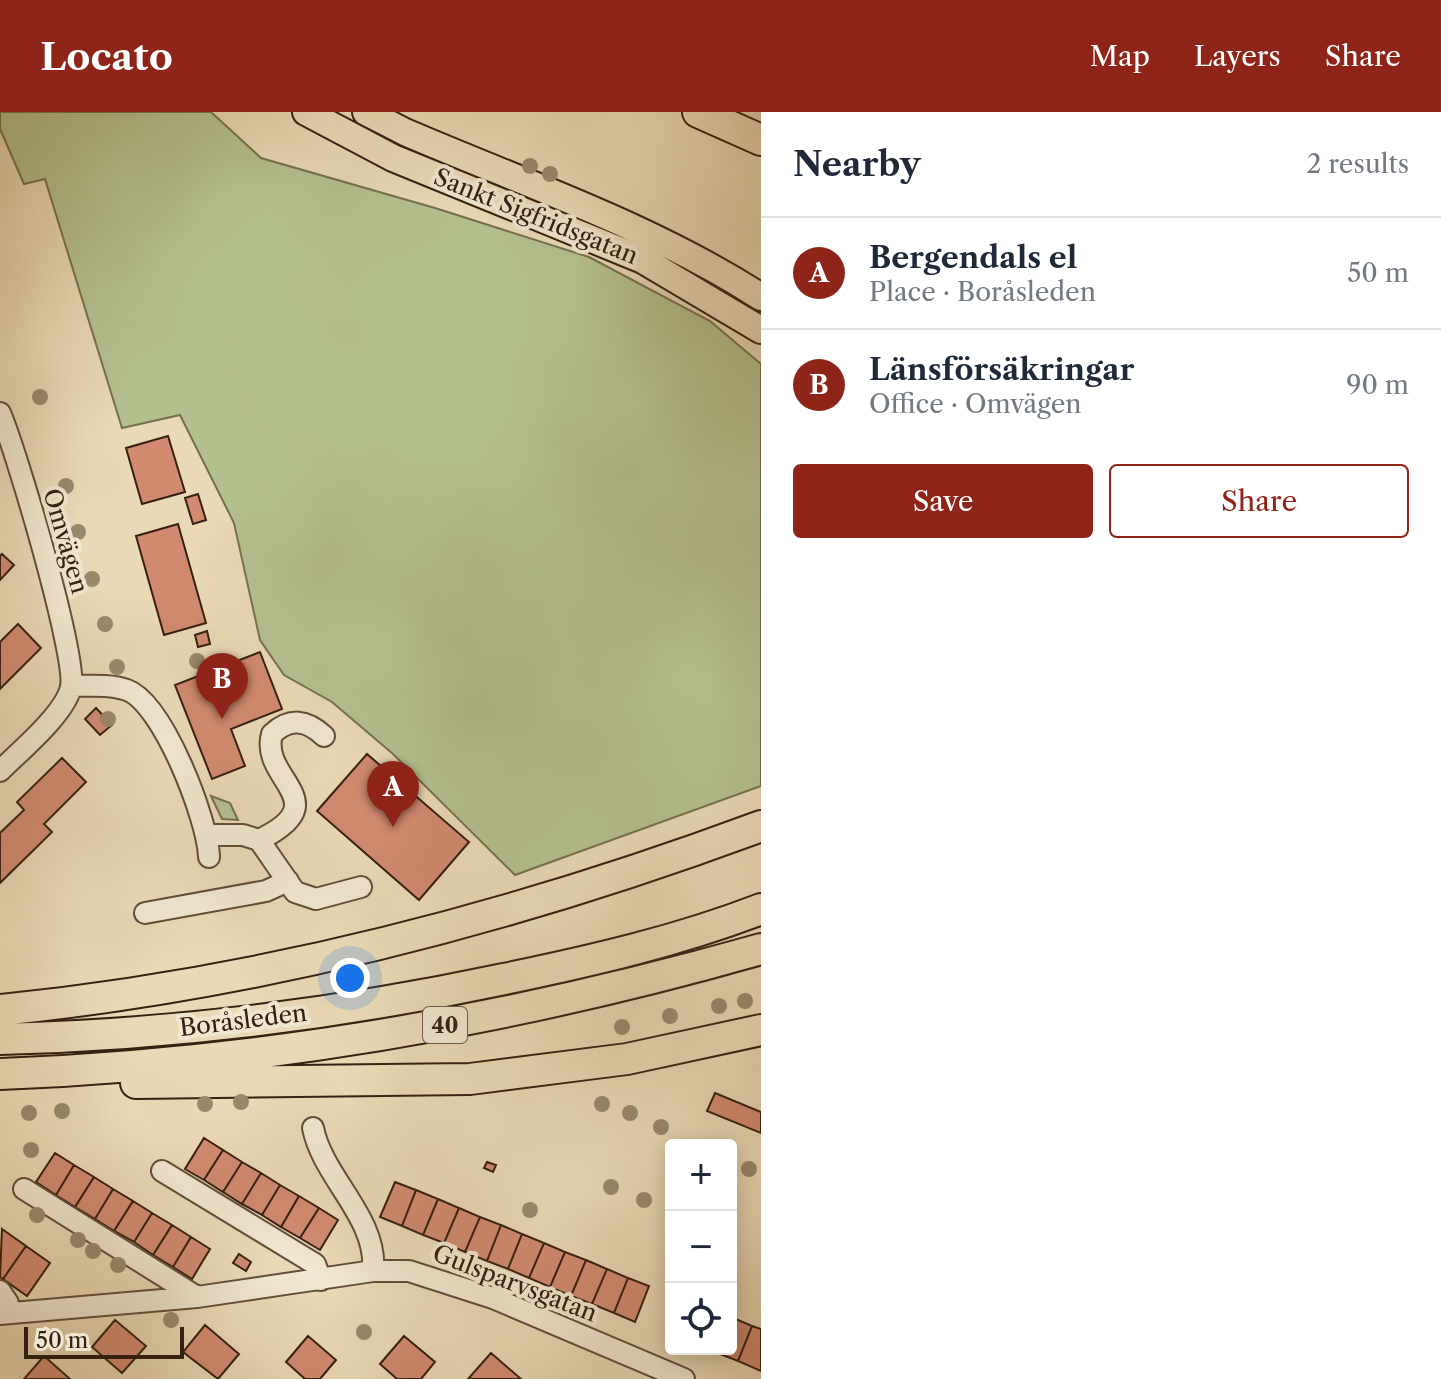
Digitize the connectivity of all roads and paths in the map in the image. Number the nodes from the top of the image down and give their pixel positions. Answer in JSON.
{"nodes":[{"id":1,"x":306,"y":112,"type":"edge"},
{"id":2,"x":366,"y":112,"type":"edge"},
{"id":3,"x":698,"y":112,"type":"edge"},
{"id":4,"x":761,"y":140,"type":"edge"},
{"id":5,"x":761,"y":297,"type":"edge"},
{"id":6,"x":761,"y":330,"type":"edge"},
{"id":7,"x":0,"y":413,"type":"edge"},
{"id":8,"x":71,"y":686,"type":"junction"},
{"id":9,"x":324,"y":736,"type":"dead end"},
{"id":10,"x":0,"y":771,"type":"edge"},
{"id":11,"x":761,"y":826,"type":"edge"},
{"id":12,"x":208,"y":835,"type":"junction"},
{"id":13,"x":259,"y":840,"type":"junction"},
{"id":14,"x":209,"y":857,"type":"dead end"},
{"id":15,"x":288,"y":881,"type":"junction"},
{"id":16,"x":361,"y":887,"type":"dead end"},
{"id":17,"x":761,"y":909,"type":"edge"},
{"id":18,"x":145,"y":913,"type":"dead end"},
{"id":19,"x":761,"y":949,"type":"edge"},
{"id":20,"x":0,"y":1010,"type":"edge"},
{"id":21,"x":761,"y":1030,"type":"edge"},
{"id":22,"x":0,"y":1039,"type":"edge"},
{"id":23,"x":79,"y":1071,"type":"junction"},
{"id":24,"x":0,"y":1074,"type":"edge"},
{"id":25,"x":313,"y":1128,"type":"dead end"},
{"id":26,"x":162,"y":1171,"type":"dead end"},
{"id":27,"x":24,"y":1189,"type":"dead end"},
{"id":28,"x":373,"y":1271,"type":"junction"},
{"id":29,"x":321,"y":1280,"type":"junction"},
{"id":30,"x":0,"y":1291,"type":"edge"},
{"id":31,"x":197,"y":1297,"type":"junction"},
{"id":32,"x":4,"y":1314,"type":"edge"},
{"id":33,"x":684,"y":1379,"type":"edge"}],
"edges":[{"from":1,"to":6,"type":"main road","name":"Sankt Sigfridsgatan"},
{"from":2,"to":5,"type":"main road","name":"Sankt Sigfridsgatan"},
{"from":3,"to":4,"type":"highway"},
{"from":7,"to":8,"type":"street","name":"Omvägen"},
{"from":8,"to":10,"type":"street"},
{"from":8,"to":12,"type":"street"},
{"from":9,"to":13,"type":"street"},
{"from":11,"to":20,"type":"highway"},
{"from":12,"to":13,"type":"street"},
{"from":12,"to":14,"type":"street"},
{"from":13,"to":15,"type":"street"},
{"from":15,"to":16,"type":"street"},
{"from":15,"to":18,"type":"street"},
{"from":17,"to":22,"type":"highway","name":"Boråsleden","number":"40"},
{"from":19,"to":23,"type":"highway","name":"Boråsleden","number":"40"},
{"from":21,"to":23,"type":"highway"},
{"from":23,"to":24,"type":"highway","name":"Boråsleden","number":"40"},
{"from":25,"to":28,"type":"street"},
{"from":26,"to":29,"type":"street"},
{"from":27,"to":31,"type":"street"},
{"from":28,"to":29,"type":"street","name":"Gulsparvsgatan"},
{"from":28,"to":33,"type":"street","name":"Gulsparvsgatan"},
{"from":29,"to":31,"type":"street","name":"Gulsparvsgatan"},
{"from":30,"to":32,"type":"street","name":"Gulsparvsgatan"},
{"from":31,"to":32,"type":"street","name":"Gulsparvsgatan"}]}
